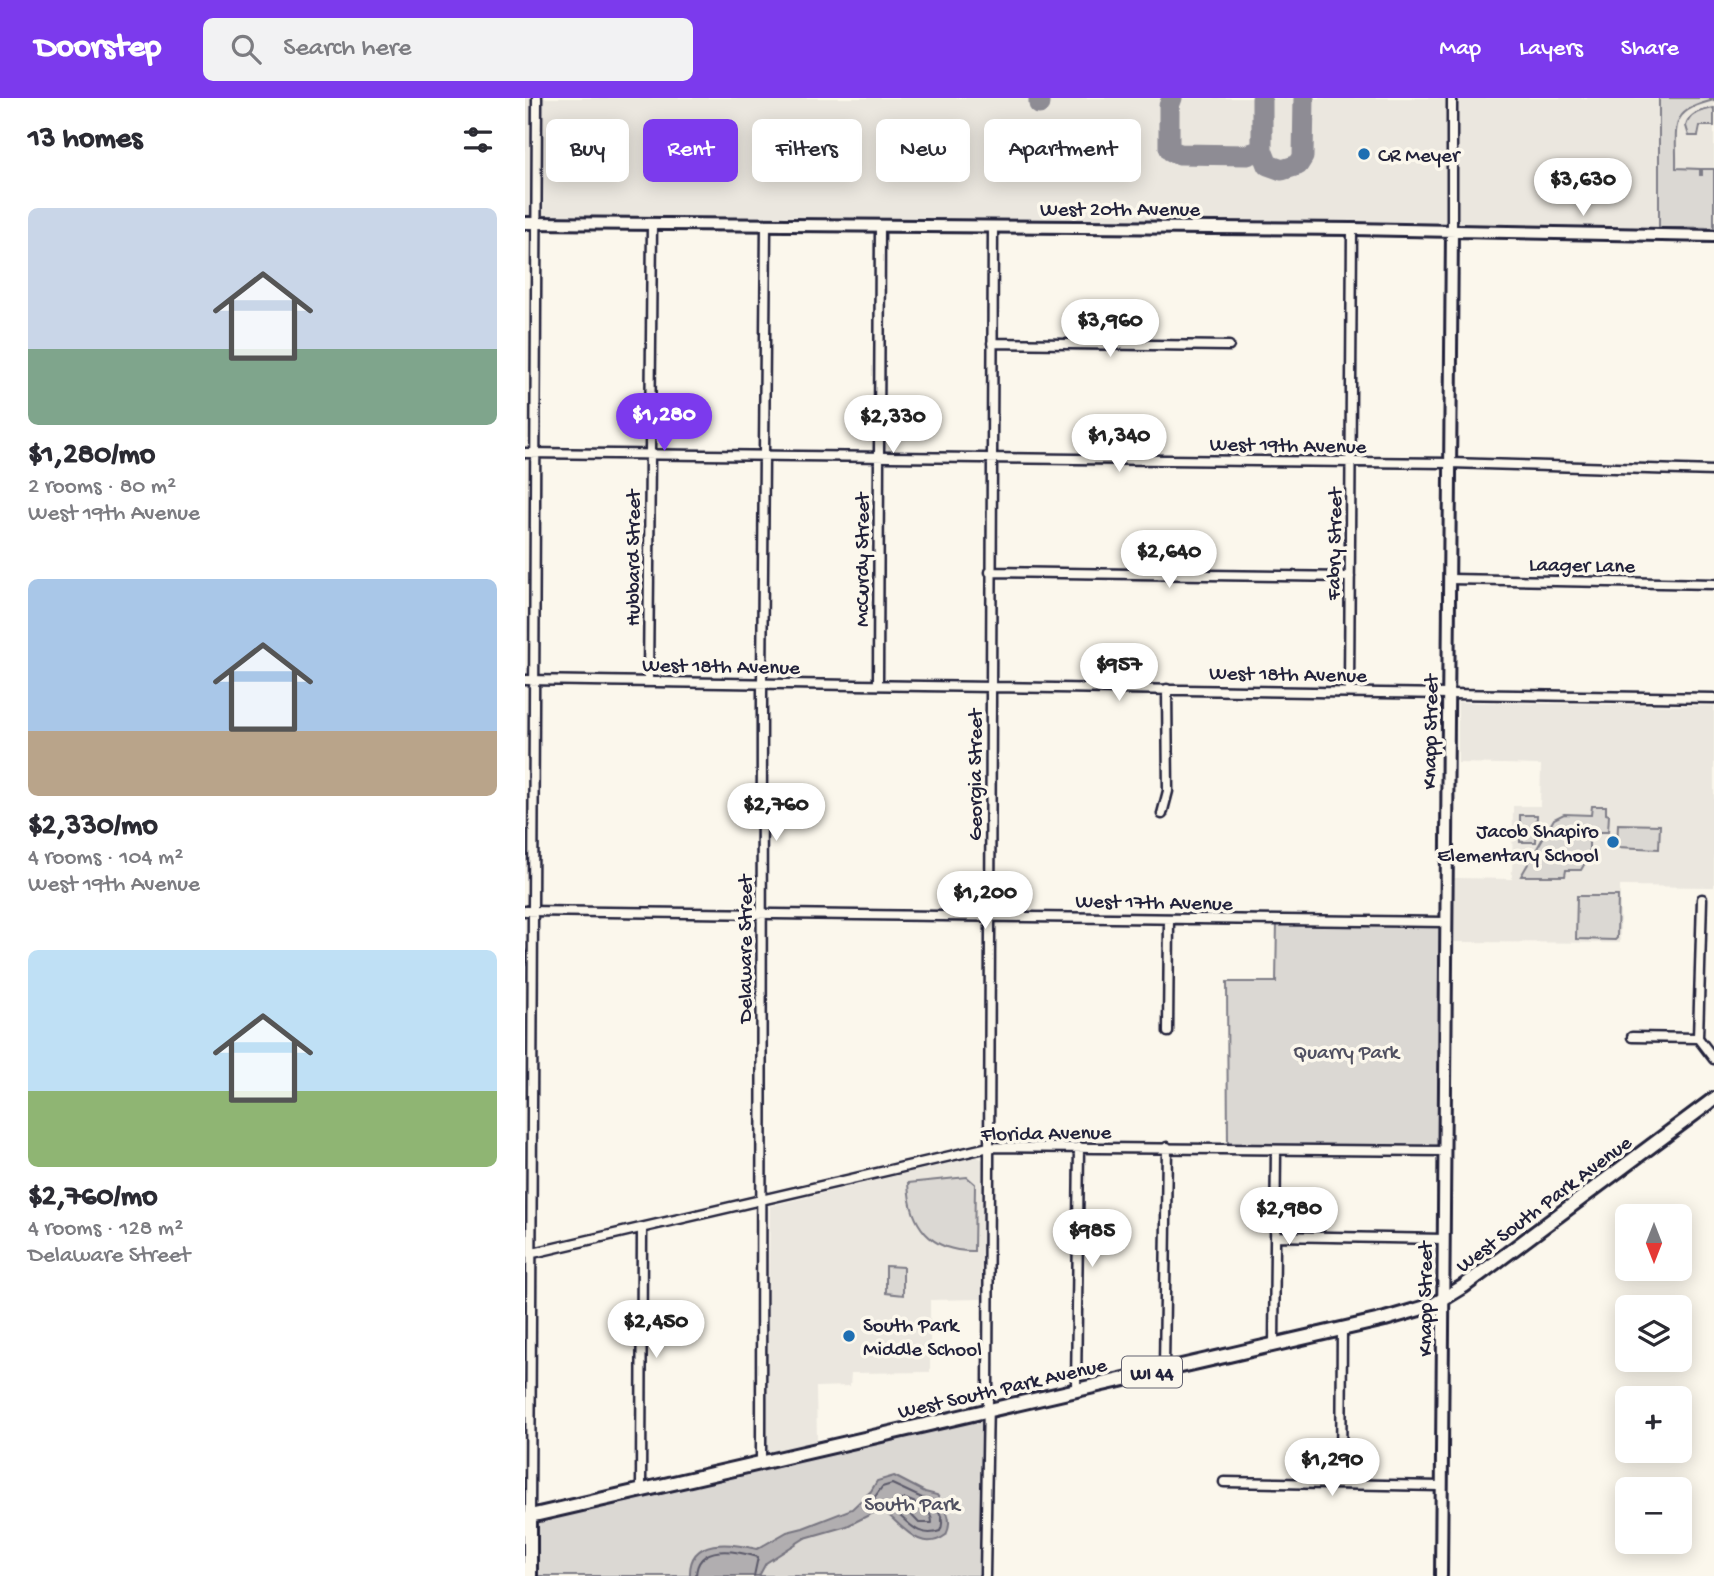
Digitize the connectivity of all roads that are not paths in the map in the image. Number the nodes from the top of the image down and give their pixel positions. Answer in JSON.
{"nodes":[{"id":1,"x":537,"y":98,"type":"edge"},
{"id":2,"x":1452,"y":98,"type":"edge"},
{"id":3,"x":525,"y":223,"type":"edge"},
{"id":4,"x":537,"y":223,"type":"junction"},
{"id":5,"x":652,"y":224,"type":"junction"},
{"id":6,"x":766,"y":225,"type":"junction"},
{"id":7,"x":880,"y":225,"type":"junction"},
{"id":8,"x":993,"y":226,"type":"junction"},
{"id":9,"x":1352,"y":229,"type":"junction"},
{"id":10,"x":1452,"y":231,"type":"junction"},
{"id":11,"x":1714,"y":236,"type":"edge"},
{"id":12,"x":992,"y":343,"type":"junction"},
{"id":13,"x":1229,"y":346,"type":"dead end"},
{"id":14,"x":525,"y":453,"type":"edge"},
{"id":15,"x":535,"y":453,"type":"junction"},
{"id":16,"x":650,"y":454,"type":"junction"},
{"id":17,"x":765,"y":455,"type":"junction"},
{"id":18,"x":879,"y":457,"type":"junction"},
{"id":19,"x":992,"y":458,"type":"junction"},
{"id":20,"x":1351,"y":462,"type":"junction"},
{"id":21,"x":1450,"y":463,"type":"junction"},
{"id":22,"x":1714,"y":471,"type":"edge"},
{"id":23,"x":991,"y":572,"type":"junction"},
{"id":24,"x":1350,"y":577,"type":"junction"},
{"id":25,"x":1448,"y":579,"type":"junction"},
{"id":26,"x":1714,"y":584,"type":"edge"},
{"id":27,"x":530,"y":680,"type":"edge"},
{"id":28,"x":648,"y":682,"type":"junction"},
{"id":29,"x":762,"y":684,"type":"junction"},
{"id":30,"x":878,"y":684,"type":"junction"},
{"id":31,"x":992,"y":686,"type":"junction"},
{"id":32,"x":1167,"y":689,"type":"junction"},
{"id":33,"x":1349,"y":691,"type":"junction"},
{"id":34,"x":1449,"y":693,"type":"junction"},
{"id":35,"x":1714,"y":698,"type":"edge"},
{"id":36,"x":1162,"y":814,"type":"dead end"},
{"id":37,"x":1702,"y":899,"type":"dead end"},
{"id":38,"x":529,"y":911,"type":"edge"},
{"id":39,"x":762,"y":914,"type":"junction"},
{"id":40,"x":990,"y":917,"type":"junction"},
{"id":41,"x":1169,"y":919,"type":"junction"},
{"id":42,"x":1446,"y":922,"type":"junction"},
{"id":43,"x":1168,"y":1032,"type":"dead end"},
{"id":44,"x":1632,"y":1037,"type":"dead end"},
{"id":45,"x":1698,"y":1038,"type":"junction"},
{"id":46,"x":1714,"y":1059,"type":"edge"},
{"id":47,"x":1714,"y":1099,"type":"edge"},
{"id":48,"x":989,"y":1147,"type":"junction"},
{"id":49,"x":1079,"y":1147,"type":"junction"},
{"id":50,"x":1167,"y":1147,"type":"junction"},
{"id":51,"x":1276,"y":1150,"type":"junction"},
{"id":52,"x":1445,"y":1151,"type":"junction"},
{"id":53,"x":529,"y":1178,"type":"edge"},
{"id":54,"x":761,"y":1200,"type":"junction"},
{"id":55,"x":642,"y":1228,"type":"junction"},
{"id":56,"x":1275,"y":1236,"type":"junction"},
{"id":57,"x":1444,"y":1239,"type":"junction"},
{"id":58,"x":533,"y":1253,"type":"junction"},
{"id":59,"x":1444,"y":1300,"type":"junction"},
{"id":60,"x":528,"y":1303,"type":"edge"},
{"id":61,"x":1342,"y":1329,"type":"junction"},
{"id":62,"x":1274,"y":1344,"type":"junction"},
{"id":63,"x":1164,"y":1370,"type":"junction"},
{"id":64,"x":1076,"y":1390,"type":"junction"},
{"id":65,"x":988,"y":1410,"type":"junction"},
{"id":66,"x":528,"y":1426,"type":"edge"},
{"id":67,"x":761,"y":1463,"type":"junction"},
{"id":68,"x":1224,"y":1482,"type":"dead end"},
{"id":69,"x":1341,"y":1483,"type":"junction"},
{"id":70,"x":1441,"y":1486,"type":"junction"},
{"id":71,"x":641,"y":1490,"type":"junction"},
{"id":72,"x":528,"y":1516,"type":"edge"},
{"id":73,"x":530,"y":1576,"type":"edge"},
{"id":74,"x":985,"y":1576,"type":"edge"},
{"id":75,"x":1441,"y":1576,"type":"edge"}],
"edges":[{"from":1,"to":4,"type":"street"},
{"from":2,"to":10,"type":"street","name":"Knapp Street"},
{"from":3,"to":4,"type":"street","name":"West 20th Avenue"},
{"from":4,"to":5,"type":"street","name":"West 20th Avenue"},
{"from":4,"to":15,"type":"street"},
{"from":5,"to":6,"type":"street","name":"West 20th Avenue"},
{"from":5,"to":16,"type":"street","name":"Hubbard Street"},
{"from":6,"to":7,"type":"street","name":"West 20th Avenue"},
{"from":6,"to":17,"type":"street","name":"Delaware Street"},
{"from":7,"to":8,"type":"street","name":"West 20th Avenue"},
{"from":7,"to":18,"type":"street","name":"McCurdy Street"},
{"from":8,"to":9,"type":"street","name":"West 20th Avenue"},
{"from":8,"to":12,"type":"street","name":"Georgia Street"},
{"from":9,"to":10,"type":"street","name":"West 20th Avenue"},
{"from":9,"to":20,"type":"street","name":"Fabry Street"},
{"from":10,"to":11,"type":"street","name":"West 20th Avenue"},
{"from":10,"to":21,"type":"street","name":"Knapp Street"},
{"from":12,"to":13,"type":"street"},
{"from":12,"to":19,"type":"street","name":"Georgia Street"},
{"from":14,"to":15,"type":"street","name":"West 19th Avenue"},
{"from":15,"to":16,"type":"street","name":"West 19th Avenue"},
{"from":15,"to":27,"type":"street"},
{"from":16,"to":17,"type":"street","name":"West 19th Avenue"},
{"from":16,"to":28,"type":"street","name":"Hubbard Street"},
{"from":17,"to":18,"type":"street","name":"West 19th Avenue"},
{"from":17,"to":29,"type":"street","name":"Delaware Street"},
{"from":18,"to":19,"type":"street","name":"West 19th Avenue"},
{"from":18,"to":30,"type":"street","name":"McCurdy Street"},
{"from":19,"to":20,"type":"street","name":"West 19th Avenue"},
{"from":19,"to":23,"type":"street","name":"Georgia Street"},
{"from":20,"to":21,"type":"street","name":"West 19th Avenue"},
{"from":20,"to":24,"type":"street","name":"Fabry Street"},
{"from":21,"to":22,"type":"street","name":"West 19th Avenue"},
{"from":21,"to":25,"type":"street","name":"Knapp Street"},
{"from":23,"to":24,"type":"street"},
{"from":23,"to":31,"type":"street","name":"Georgia Street"},
{"from":24,"to":33,"type":"street","name":"Fabry Street"},
{"from":25,"to":26,"type":"street","name":"Laager Lane"},
{"from":25,"to":34,"type":"street","name":"Knapp Street"},
{"from":27,"to":28,"type":"street","name":"West 18th Avenue"},
{"from":27,"to":38,"type":"street"},
{"from":28,"to":29,"type":"street","name":"West 18th Avenue"},
{"from":29,"to":30,"type":"street","name":"West 18th Avenue"},
{"from":29,"to":39,"type":"street","name":"Delaware Street"},
{"from":30,"to":31,"type":"street","name":"West 18th Avenue"},
{"from":31,"to":32,"type":"street","name":"West 18th Avenue"},
{"from":31,"to":40,"type":"street","name":"Georgia Street"},
{"from":32,"to":33,"type":"street","name":"West 18th Avenue"},
{"from":32,"to":36,"type":"street"},
{"from":33,"to":34,"type":"street","name":"West 18th Avenue"},
{"from":34,"to":35,"type":"street","name":"West 18th Avenue"},
{"from":34,"to":42,"type":"street","name":"Knapp Street"},
{"from":37,"to":45,"type":"street"},
{"from":38,"to":39,"type":"street","name":"West 17th Avenue"},
{"from":38,"to":53,"type":"street"},
{"from":39,"to":40,"type":"street","name":"West 17th Avenue"},
{"from":39,"to":54,"type":"street","name":"Delaware Street"},
{"from":40,"to":41,"type":"street","name":"West 17th Avenue"},
{"from":40,"to":48,"type":"street","name":"Georgia Street"},
{"from":41,"to":42,"type":"street","name":"West 17th Avenue"},
{"from":41,"to":43,"type":"street"},
{"from":42,"to":52,"type":"street","name":"Knapp Street"},
{"from":44,"to":45,"type":"street"},
{"from":45,"to":46,"type":"street"},
{"from":47,"to":59,"type":"main road","name":"West South Park Avenue","number":"WI 44"},
{"from":48,"to":49,"type":"street","name":"Florida Avenue"},
{"from":48,"to":54,"type":"street","name":"Florida Avenue"},
{"from":48,"to":65,"type":"street","name":"Georgia Street"},
{"from":49,"to":50,"type":"street","name":"Florida Avenue"},
{"from":49,"to":64,"type":"street"},
{"from":50,"to":51,"type":"street","name":"Florida Avenue"},
{"from":50,"to":63,"type":"street"},
{"from":51,"to":52,"type":"street","name":"Florida Avenue"},
{"from":51,"to":56,"type":"street"},
{"from":52,"to":57,"type":"street","name":"Knapp Street"},
{"from":53,"to":58,"type":"street"},
{"from":54,"to":55,"type":"street","name":"Florida Avenue"},
{"from":54,"to":67,"type":"street","name":"Delaware Street"},
{"from":55,"to":58,"type":"street","name":"Florida Avenue"},
{"from":55,"to":71,"type":"street"},
{"from":56,"to":57,"type":"street"},
{"from":56,"to":62,"type":"street"},
{"from":57,"to":59,"type":"street","name":"Knapp Street"},
{"from":58,"to":60,"type":"street"},
{"from":59,"to":61,"type":"main road","name":"West South Park Avenue","number":"WI 44"},
{"from":59,"to":70,"type":"street","name":"Knapp Street"},
{"from":60,"to":66,"type":"street"},
{"from":61,"to":62,"type":"main road","name":"West South Park Avenue","number":"WI 44"},
{"from":61,"to":69,"type":"street"},
{"from":62,"to":63,"type":"main road","name":"West South Park Avenue","number":"WI 44"},
{"from":63,"to":64,"type":"main road","name":"West South Park Avenue","number":"WI 44"},
{"from":64,"to":65,"type":"main road","name":"West South Park Avenue","number":"WI 44"},
{"from":65,"to":67,"type":"main road","name":"West South Park Avenue","number":"WI 44"},
{"from":65,"to":74,"type":"street","name":"Georgia Street"},
{"from":66,"to":72,"type":"street"},
{"from":67,"to":71,"type":"main road","name":"West South Park Avenue","number":"WI 44"},
{"from":68,"to":69,"type":"street"},
{"from":69,"to":70,"type":"street"},
{"from":70,"to":75,"type":"street","name":"Knapp Street"},
{"from":71,"to":72,"type":"main road","name":"West South Park Avenue","number":"WI 44"},
{"from":72,"to":73,"type":"main road"}]}
